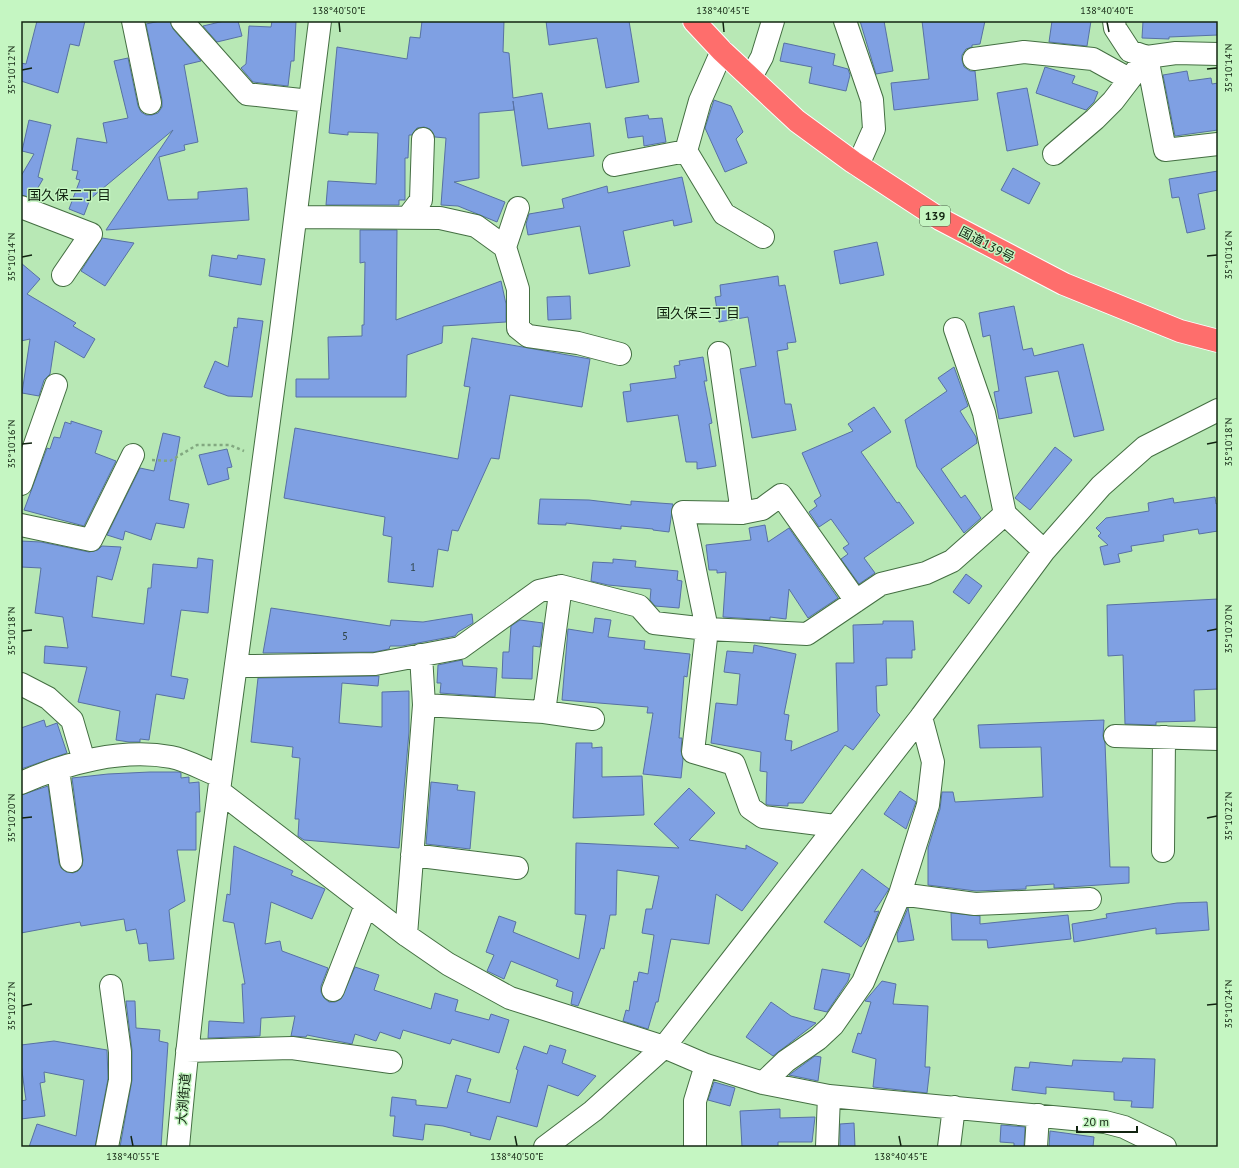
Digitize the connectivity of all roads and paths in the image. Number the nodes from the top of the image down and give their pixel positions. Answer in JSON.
{"nodes":[{"id":1,"x":133,"y":21,"type":"edge"},
{"id":2,"x":182,"y":21,"type":"edge"},
{"id":3,"x":320,"y":21,"type":"edge"},
{"id":4,"x":694,"y":21,"type":"edge"},
{"id":5,"x":773,"y":21,"type":"edge"},
{"id":6,"x":845,"y":21,"type":"edge"},
{"id":7,"x":1114,"y":21,"type":"edge"},
{"id":8,"x":722,"y":51,"type":"junction"},
{"id":9,"x":1218,"y":54,"type":"edge"},
{"id":10,"x":1147,"y":57,"type":"junction"},
{"id":11,"x":974,"y":60,"type":"dead end"},
{"id":12,"x":751,"y":77,"type":"junction"},
{"id":13,"x":1129,"y":79,"type":"junction"},
{"id":14,"x":310,"y":101,"type":"junction"},
{"id":15,"x":150,"y":103,"type":"dead end"},
{"id":16,"x":423,"y":139,"type":"dead end"},
{"id":17,"x":1218,"y":144,"type":"edge"},
{"id":18,"x":686,"y":151,"type":"junction"},
{"id":19,"x":1054,"y":154,"type":"dead end"},
{"id":20,"x":614,"y":165,"type":"dead end"},
{"id":21,"x":858,"y":166,"type":"junction"},
{"id":22,"x":21,"y":207,"type":"edge"},
{"id":23,"x":518,"y":208,"type":"dead end"},
{"id":24,"x":408,"y":216,"type":"junction"},
{"id":25,"x":296,"y":217,"type":"junction"},
{"id":26,"x":763,"y":237,"type":"dead end"},
{"id":27,"x":505,"y":247,"type":"junction"},
{"id":28,"x":63,"y":276,"type":"dead end"},
{"id":29,"x":955,"y":329,"type":"dead end"},
{"id":30,"x":1218,"y":341,"type":"edge"},
{"id":31,"x":719,"y":353,"type":"dead end"},
{"id":32,"x":620,"y":354,"type":"dead end"},
{"id":33,"x":56,"y":385,"type":"dead end"},
{"id":34,"x":1218,"y":410,"type":"edge"},
{"id":35,"x":133,"y":455,"type":"joint"},
{"id":36,"x":263,"y":458,"type":"junction"},
{"id":37,"x":21,"y":484,"type":"edge"},
{"id":38,"x":742,"y":513,"type":"junction"},
{"id":39,"x":1005,"y":514,"type":"junction"},
{"id":40,"x":21,"y":525,"type":"edge"},
{"id":41,"x":1044,"y":551,"type":"junction"},
{"id":42,"x":561,"y":586,"type":"junction"},
{"id":43,"x":856,"y":601,"type":"junction"},
{"id":44,"x":707,"y":629,"type":"junction"},
{"id":45,"x":421,"y":655,"type":"junction"},
{"id":46,"x":236,"y":664,"type":"junction"},
{"id":47,"x":21,"y":684,"type":"edge"},
{"id":48,"x":424,"y":705,"type":"junction"},
{"id":49,"x":544,"y":712,"type":"junction"},
{"id":50,"x":921,"y":717,"type":"junction"},
{"id":51,"x":593,"y":719,"type":"dead end"},
{"id":52,"x":1115,"y":736,"type":"dead end"},
{"id":53,"x":1164,"y":737,"type":"junction"},
{"id":54,"x":1218,"y":739,"type":"edge"},
{"id":55,"x":84,"y":761,"type":"junction"},
{"id":56,"x":58,"y":770,"type":"junction"},
{"id":57,"x":21,"y":783,"type":"edge"},
{"id":58,"x":219,"y":784,"type":"junction"},
{"id":59,"x":835,"y":826,"type":"junction"},
{"id":60,"x":1163,"y":851,"type":"dead end"},
{"id":61,"x":412,"y":855,"type":"junction"},
{"id":62,"x":71,"y":861,"type":"dead end"},
{"id":63,"x":517,"y":868,"type":"dead end"},
{"id":64,"x":900,"y":894,"type":"junction"},
{"id":65,"x":1090,"y":899,"type":"dead end"},
{"id":66,"x":366,"y":905,"type":"junction"},
{"id":67,"x":406,"y":934,"type":"junction"},
{"id":68,"x":111,"y":986,"type":"dead end"},
{"id":69,"x":334,"y":990,"type":"dead end"},
{"id":70,"x":664,"y":1047,"type":"junction"},
{"id":71,"x":187,"y":1051,"type":"junction"},
{"id":72,"x":391,"y":1062,"type":"dead end"},
{"id":73,"x":706,"y":1065,"type":"junction"},
{"id":74,"x":763,"y":1083,"type":"junction"},
{"id":75,"x":829,"y":1096,"type":"junction"},
{"id":76,"x":954,"y":1107,"type":"junction"},
{"id":77,"x":1038,"y":1115,"type":"junction"},
{"id":78,"x":107,"y":1147,"type":"edge"},
{"id":79,"x":178,"y":1147,"type":"edge"},
{"id":80,"x":545,"y":1147,"type":"edge"},
{"id":81,"x":695,"y":1147,"type":"edge"},
{"id":82,"x":827,"y":1147,"type":"edge"},
{"id":83,"x":949,"y":1147,"type":"edge"},
{"id":84,"x":1036,"y":1147,"type":"edge"},
{"id":85,"x":1165,"y":1147,"type":"edge"}],
"edges":[{"from":1,"to":15,"type":"street"},
{"from":2,"to":14,"type":"street"},
{"from":3,"to":14,"type":"street","name":"大渕街道"},
{"from":4,"to":8,"type":"highway","name":"国道139号","number":"139"},
{"from":5,"to":12,"type":"street"},
{"from":6,"to":21,"type":"street"},
{"from":7,"to":10,"type":"street"},
{"from":8,"to":12,"type":"highway","name":"国道139号","number":"139"},
{"from":8,"to":18,"type":"street"},
{"from":9,"to":10,"type":"street"},
{"from":10,"to":13,"type":"street"},
{"from":10,"to":17,"type":"street"},
{"from":11,"to":13,"type":"street"},
{"from":12,"to":21,"type":"highway","name":"国道139号","number":"139"},
{"from":13,"to":19,"type":"street"},
{"from":14,"to":25,"type":"street","name":"大渕街道"},
{"from":16,"to":24,"type":"street"},
{"from":18,"to":20,"type":"street"},
{"from":18,"to":26,"type":"street"},
{"from":21,"to":30,"type":"highway","name":"国道139号","number":"139"},
{"from":22,"to":28,"type":"street"},
{"from":23,"to":27,"type":"street"},
{"from":24,"to":25,"type":"street"},
{"from":24,"to":27,"type":"street"},
{"from":25,"to":36,"type":"street","name":"大渕街道"},
{"from":27,"to":32,"type":"street"},
{"from":29,"to":39,"type":"street"},
{"from":31,"to":38,"type":"street"},
{"from":33,"to":37,"type":"street"},
{"from":34,"to":41,"type":"street"},
{"from":35,"to":36,"type":"path"},
{"from":35,"to":40,"type":"street"},
{"from":36,"to":46,"type":"street","name":"大渕街道"},
{"from":38,"to":43,"type":"street"},
{"from":38,"to":44,"type":"street"},
{"from":39,"to":41,"type":"street"},
{"from":39,"to":43,"type":"street"},
{"from":41,"to":50,"type":"street"},
{"from":42,"to":44,"type":"street"},
{"from":42,"to":45,"type":"street"},
{"from":42,"to":49,"type":"street"},
{"from":43,"to":44,"type":"street"},
{"from":44,"to":59,"type":"street"},
{"from":45,"to":46,"type":"street"},
{"from":45,"to":48,"type":"street"},
{"from":46,"to":58,"type":"street","name":"大渕街道"},
{"from":47,"to":55,"type":"street"},
{"from":48,"to":49,"type":"street"},
{"from":48,"to":61,"type":"street"},
{"from":49,"to":51,"type":"street"},
{"from":50,"to":59,"type":"street"},
{"from":50,"to":64,"type":"street"},
{"from":52,"to":53,"type":"street"},
{"from":53,"to":54,"type":"street"},
{"from":53,"to":60,"type":"street"},
{"from":55,"to":56,"type":"street"},
{"from":55,"to":58,"type":"street"},
{"from":56,"to":57,"type":"street"},
{"from":56,"to":62,"type":"street"},
{"from":58,"to":66,"type":"street"},
{"from":58,"to":71,"type":"street","name":"大渕街道"},
{"from":59,"to":70,"type":"street"},
{"from":61,"to":63,"type":"street"},
{"from":61,"to":67,"type":"street"},
{"from":64,"to":65,"type":"street"},
{"from":64,"to":74,"type":"street"},
{"from":66,"to":67,"type":"street"},
{"from":66,"to":69,"type":"street"},
{"from":67,"to":70,"type":"street"},
{"from":68,"to":78,"type":"street"},
{"from":70,"to":73,"type":"street"},
{"from":70,"to":80,"type":"street"},
{"from":71,"to":72,"type":"street"},
{"from":71,"to":79,"type":"street","name":"大渕街道"},
{"from":73,"to":74,"type":"street"},
{"from":73,"to":81,"type":"street"},
{"from":74,"to":75,"type":"street"},
{"from":75,"to":76,"type":"street"},
{"from":75,"to":82,"type":"street"},
{"from":76,"to":77,"type":"street"},
{"from":76,"to":83,"type":"street"},
{"from":77,"to":84,"type":"street"},
{"from":77,"to":85,"type":"street"}]}
